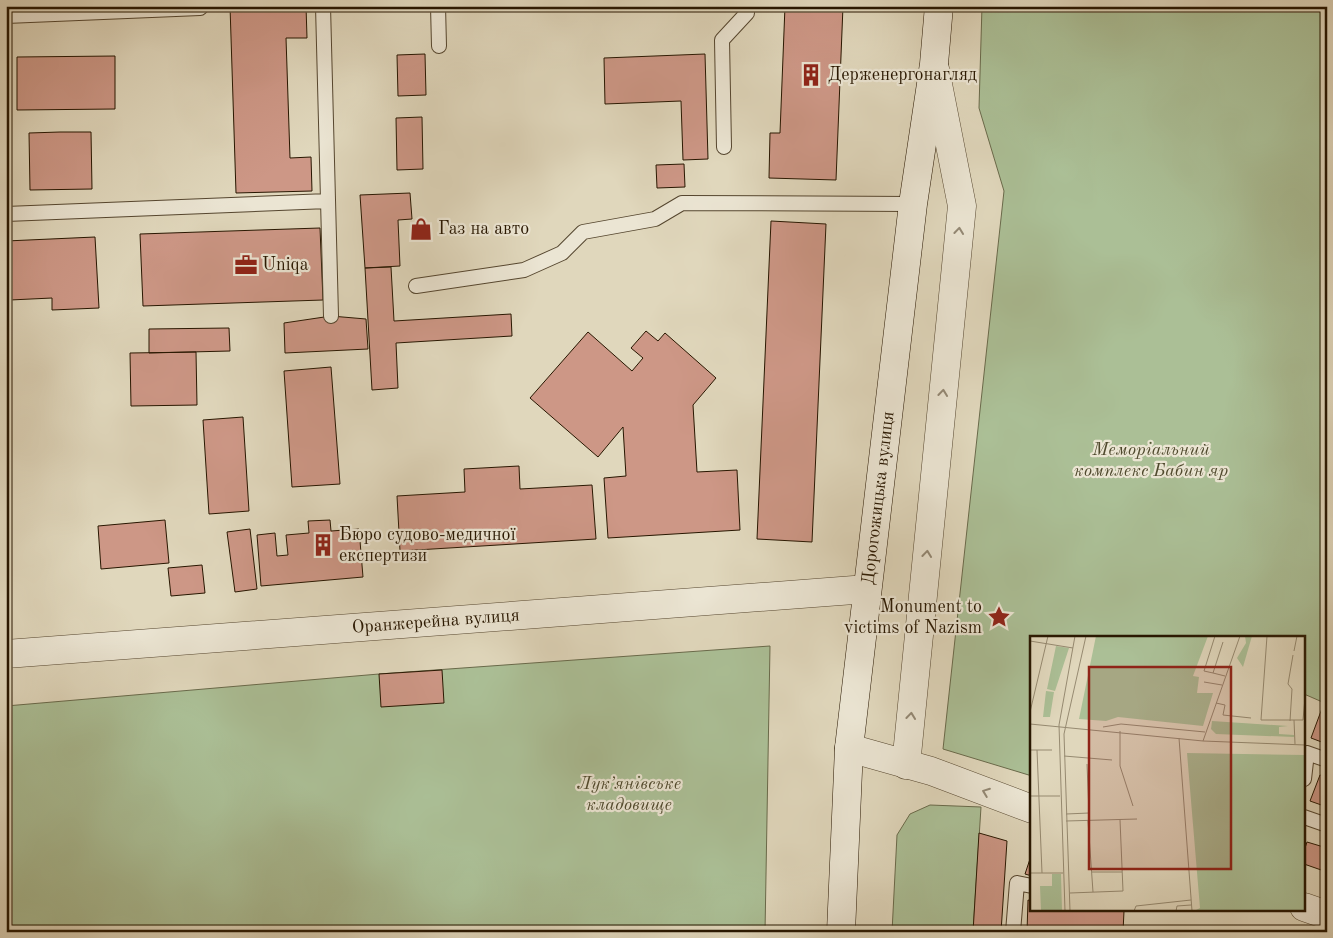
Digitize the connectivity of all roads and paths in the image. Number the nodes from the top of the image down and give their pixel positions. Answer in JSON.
{"nodes":[{"id":1,"x":202,"y":6,"type":"edge"},
{"id":2,"x":322,"y":6,"type":"edge"},
{"id":3,"x":438,"y":6,"type":"edge"},
{"id":4,"x":747,"y":6,"type":"edge"},
{"id":5,"x":938,"y":6,"type":"edge"},
{"id":6,"x":6,"y":16,"type":"edge"},
{"id":7,"x":439,"y":46,"type":"dead end"},
{"id":8,"x":934,"y":64,"type":"junction"},
{"id":9,"x":724,"y":147,"type":"dead end"},
{"id":10,"x":328,"y":201,"type":"junction"},
{"id":11,"x":913,"y":204,"type":"junction"},
{"id":12,"x":6,"y":214,"type":"edge"},
{"id":13,"x":416,"y":286,"type":"dead end"},
{"id":14,"x":331,"y":316,"type":"dead end"},
{"id":15,"x":867,"y":589,"type":"junction"},
{"id":16,"x":6,"y":654,"type":"edge"},
{"id":17,"x":849,"y":748,"type":"junction"},
{"id":18,"x":1327,"y":760,"type":"edge"},
{"id":19,"x":906,"y":765,"type":"junction"},
{"id":20,"x":1306,"y":766,"type":"edge"},
{"id":21,"x":1030,"y":808,"type":"edge"},
{"id":22,"x":1306,"y":819,"type":"edge"},
{"id":23,"x":1327,"y":825,"type":"edge"},
{"id":24,"x":1030,"y":886,"type":"edge"},
{"id":25,"x":1306,"y":907,"type":"edge"},
{"id":26,"x":1327,"y":914,"type":"edge"},
{"id":27,"x":841,"y":932,"type":"edge"},
{"id":28,"x":1013,"y":932,"type":"edge"}],
"edges":[{"from":1,"to":6,"type":"lane"},
{"from":2,"to":10,"type":"lane"},
{"from":3,"to":7,"type":"lane"},
{"from":4,"to":9,"type":"lane"},
{"from":5,"to":8,"type":"street","name":"Дорогожицька вулиця"},
{"from":8,"to":11,"type":"street","name":"Дорогожицька вулиця"},
{"from":19,"to":8,"type":"street","name":"Дорогожицька вулиця","one_way":true},
{"from":10,"to":12,"type":"lane"},
{"from":10,"to":14,"type":"lane"},
{"from":11,"to":13,"type":"lane"},
{"from":11,"to":15,"type":"street","name":"Дорогожицька вулиця"},
{"from":15,"to":16,"type":"street","name":"Оранжерейна вулиця"},
{"from":15,"to":17,"type":"street","name":"Дорогожицька вулиця"},
{"from":17,"to":19,"type":"street"},
{"from":17,"to":27,"type":"street","name":"Дорогожицька вулиця"},
{"from":18,"to":20,"type":"lane"},
{"from":21,"to":19,"type":"street","one_way":true},
{"from":22,"to":23,"type":"lane"},
{"from":24,"to":28,"type":"lane"},
{"from":25,"to":26,"type":"street"}]}
